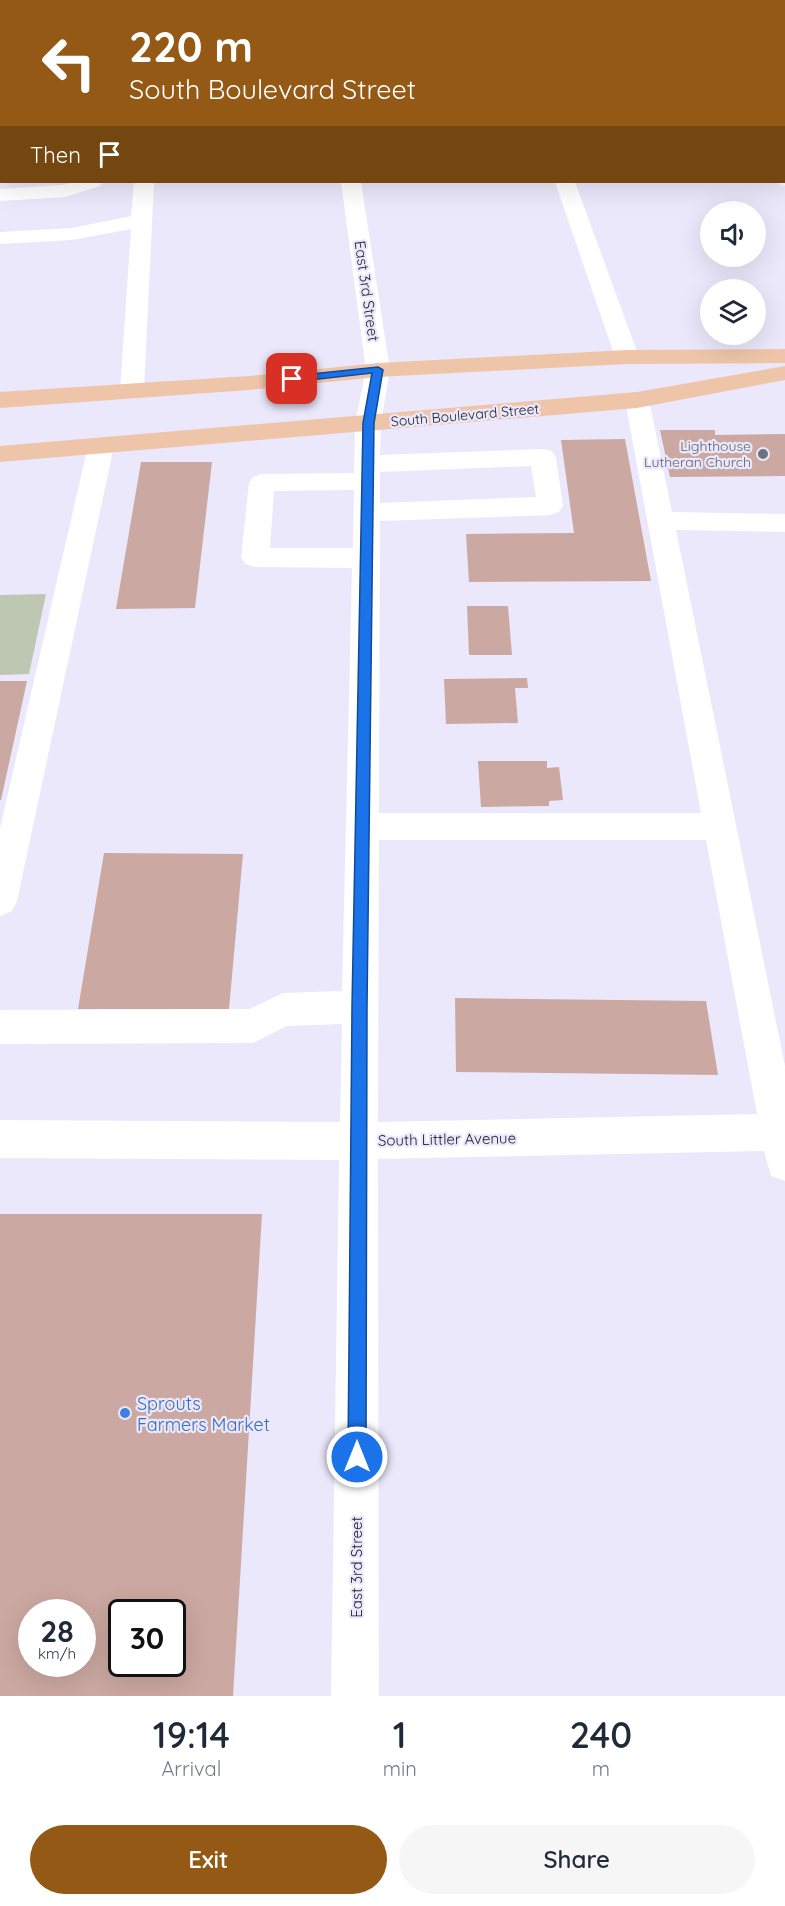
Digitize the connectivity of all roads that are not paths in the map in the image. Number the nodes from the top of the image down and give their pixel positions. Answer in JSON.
{"nodes":[{"id":1,"x":90,"y":183,"type":"edge"},
{"id":2,"x":144,"y":183,"type":"edge"},
{"id":3,"x":351,"y":183,"type":"edge"},
{"id":4,"x":565,"y":183,"type":"edge"},
{"id":5,"x":0,"y":195,"type":"edge"},
{"id":6,"x":142,"y":222,"type":"junction"},
{"id":7,"x":0,"y":238,"type":"edge"},
{"id":8,"x":785,"y":356,"type":"edge"},
{"id":9,"x":627,"y":357,"type":"junction"},
{"id":10,"x":378,"y":370,"type":"junction"},
{"id":11,"x":785,"y":373,"type":"edge"},
{"id":12,"x":132,"y":391,"type":"junction"},
{"id":13,"x":0,"y":400,"type":"edge"},
{"id":14,"x":637,"y":400,"type":"junction"},
{"id":15,"x":368,"y":423,"type":"junction"},
{"id":16,"x":101,"y":446,"type":"junction"},
{"id":17,"x":0,"y":454,"type":"edge"},
{"id":18,"x":368,"y":486,"type":"junction"},
{"id":19,"x":661,"y":521,"type":"junction"},
{"id":20,"x":785,"y":523,"type":"edge"},
{"id":21,"x":367,"y":558,"type":"junction"},
{"id":22,"x":720,"y":826,"type":"junction"},
{"id":23,"x":362,"y":827,"type":"junction"},
{"id":24,"x":2,"y":887,"type":"edge"},
{"id":25,"x":360,"y":1007,"type":"junction"},
{"id":26,"x":0,"y":1027,"type":"edge"},
{"id":27,"x":0,"y":1139,"type":"edge"},
{"id":28,"x":359,"y":1141,"type":"junction"},
{"id":29,"x":783,"y":1142,"type":"edge"},
{"id":30,"x":355,"y":1696,"type":"edge"}],
"edges":[{"from":1,"to":5,"type":"street"},
{"from":2,"to":6,"type":"street"},
{"from":3,"to":10,"type":"street","name":"East 3rd Street"},
{"from":4,"to":9,"type":"street"},
{"from":6,"to":7,"type":"street"},
{"from":6,"to":12,"type":"street"},
{"from":8,"to":9,"type":"main road"},
{"from":9,"to":10,"type":"main road"},
{"from":10,"to":12,"type":"main road"},
{"from":10,"to":15,"type":"street","name":"East 3rd Street"},
{"from":11,"to":14,"type":"main road","name":"South Boulevard Street"},
{"from":12,"to":13,"type":"main road"},
{"from":14,"to":15,"type":"main road","name":"South Boulevard Street"},
{"from":14,"to":19,"type":"street"},
{"from":15,"to":16,"type":"main road","name":"South Boulevard Street"},
{"from":15,"to":18,"type":"street","name":"East 3rd Street"},
{"from":16,"to":17,"type":"main road","name":"South Boulevard Street"},
{"from":16,"to":24,"type":"street"},
{"from":18,"to":18,"type":"street"},
{"from":18,"to":21,"type":"street","name":"East 3rd Street"},
{"from":18,"to":21,"type":"street"},
{"from":19,"to":20,"type":"street"},
{"from":19,"to":22,"type":"street"},
{"from":21,"to":23,"type":"street","name":"East 3rd Street"},
{"from":22,"to":23,"type":"street"},
{"from":22,"to":29,"type":"street"},
{"from":23,"to":25,"type":"street","name":"East 3rd Street"},
{"from":25,"to":26,"type":"street"},
{"from":25,"to":28,"type":"street","name":"East 3rd Street"},
{"from":27,"to":28,"type":"street","name":"South Littler Avenue"},
{"from":28,"to":29,"type":"street","name":"South Littler Avenue"},
{"from":28,"to":30,"type":"street","name":"East 3rd Street"}]}
